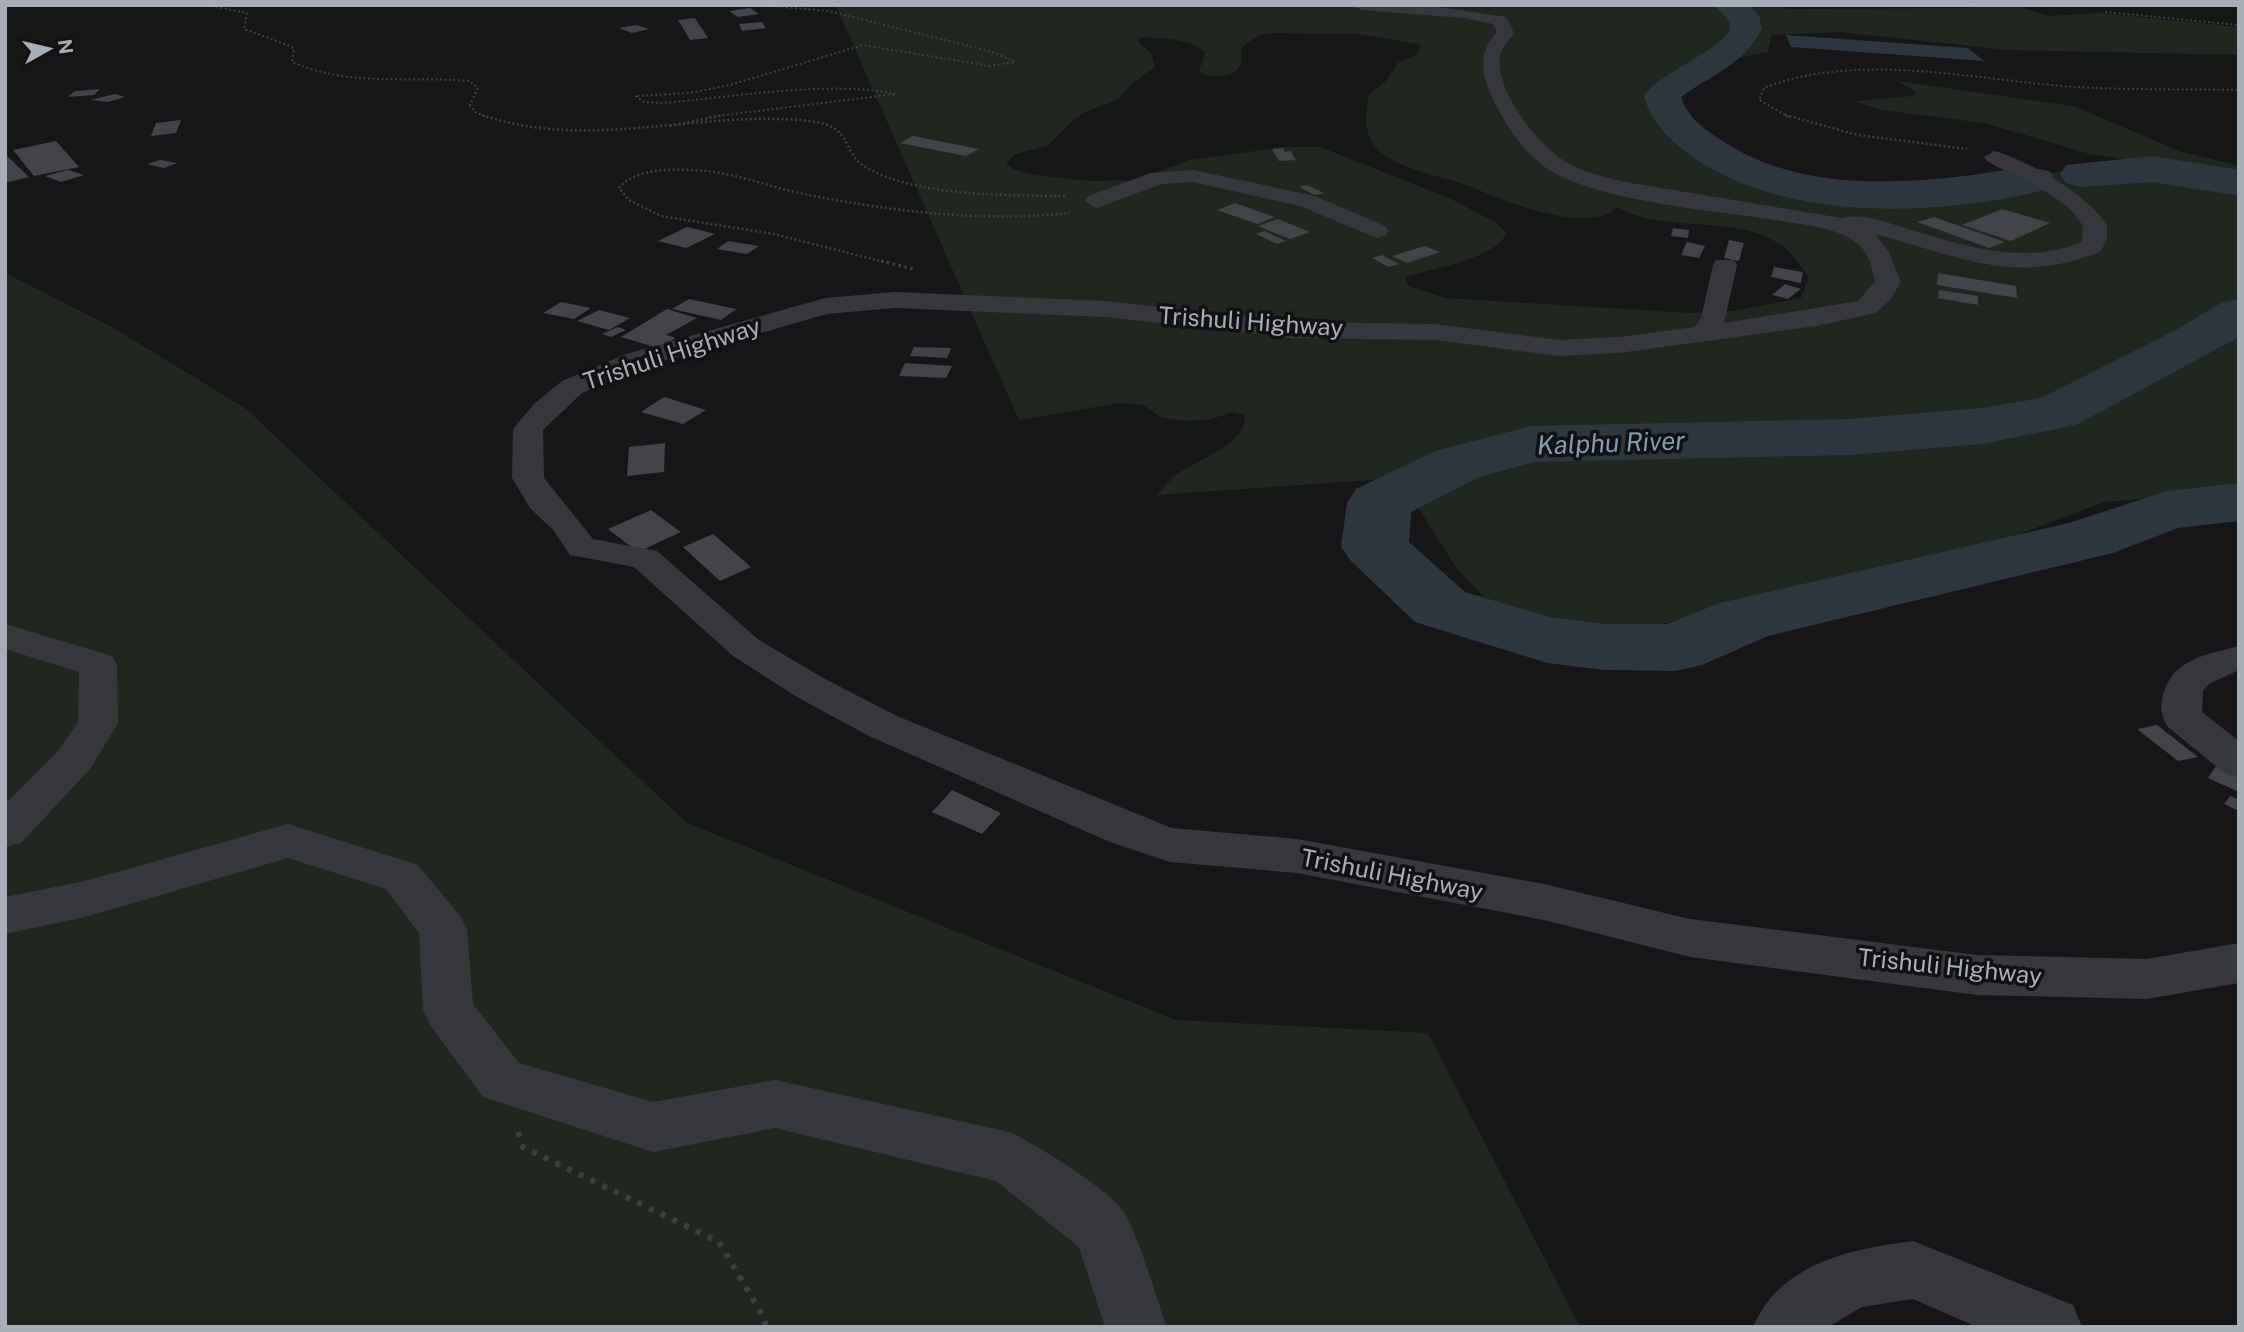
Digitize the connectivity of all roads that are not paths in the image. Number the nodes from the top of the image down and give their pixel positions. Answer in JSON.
{"nodes":[{"id":1,"x":1361,"y":5,"type":"edge"},
{"id":2,"x":1994,"y":158,"type":"road end"},
{"id":3,"x":1096,"y":201,"type":"road end"},
{"id":4,"x":1837,"y":224,"type":"junction"},
{"id":5,"x":1377,"y":231,"type":"dead end"},
{"id":6,"x":1726,"y":265,"type":"dead end"},
{"id":7,"x":1703,"y":334,"type":"junction"},
{"id":8,"x":5,"y":636,"type":"edge"},
{"id":9,"x":2239,"y":658,"type":"edge"},
{"id":10,"x":2239,"y":763,"type":"edge"},
{"id":11,"x":5,"y":831,"type":"edge"},
{"id":12,"x":5,"y":916,"type":"edge"},
{"id":13,"x":2239,"y":963,"type":"edge"},
{"id":14,"x":1136,"y":1327,"type":"edge"},
{"id":15,"x":1784,"y":1327,"type":"edge"},
{"id":16,"x":2051,"y":1327,"type":"edge"}],
"edges":[{"from":1,"to":4,"type":"street","name":"Trishuli Highway"},
{"from":2,"to":4,"type":"street"},
{"from":3,"to":5,"type":"street"},
{"from":4,"to":7,"type":"street","name":"Trishuli Highway"},
{"from":6,"to":7,"type":"street"},
{"from":7,"to":13,"type":"street","name":"Trishuli Highway"},
{"from":8,"to":11,"type":"street"},
{"from":9,"to":10,"type":"street"},
{"from":12,"to":14,"type":"street"},
{"from":15,"to":16,"type":"street"}]}
